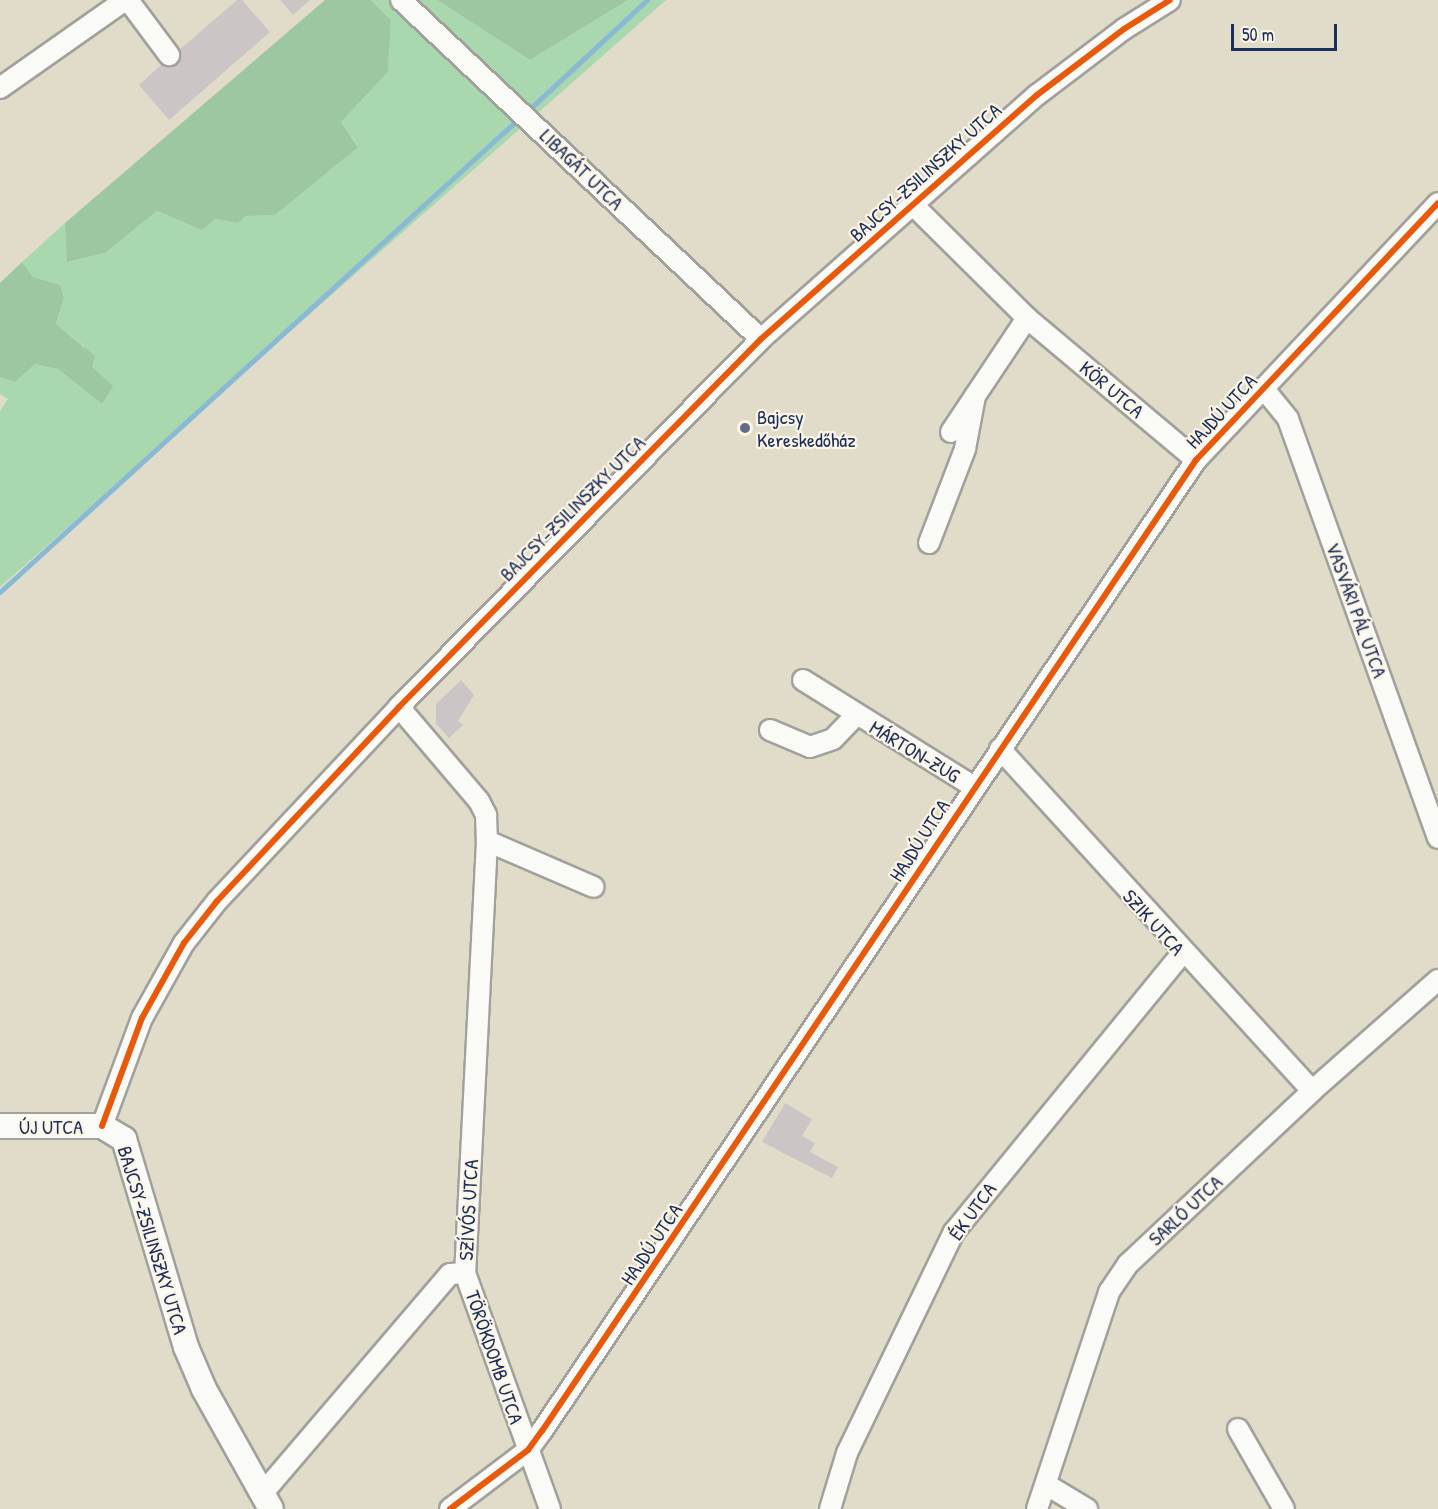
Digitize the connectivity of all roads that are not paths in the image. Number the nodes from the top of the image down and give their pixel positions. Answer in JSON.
{"nodes":[{"id":1,"x":126,"y":0,"type":"edge"},
{"id":2,"x":401,"y":0,"type":"edge"},
{"id":3,"x":1170,"y":0,"type":"edge"},
{"id":4,"x":169,"y":56,"type":"dead end"},
{"id":5,"x":0,"y":88,"type":"edge"},
{"id":6,"x":1438,"y":203,"type":"edge"},
{"id":7,"x":913,"y":206,"type":"junction"},
{"id":8,"x":1027,"y":318,"type":"junction"},
{"id":9,"x":761,"y":339,"type":"junction"},
{"id":10,"x":1264,"y":389,"type":"junction"},
{"id":11,"x":975,"y":396,"type":"junction"},
{"id":12,"x":951,"y":432,"type":"dead end"},
{"id":13,"x":1196,"y":460,"type":"junction"},
{"id":14,"x":929,"y":543,"type":"dead end"},
{"id":15,"x":803,"y":680,"type":"dead end"},
{"id":16,"x":399,"y":707,"type":"junction"},
{"id":17,"x":856,"y":715,"type":"junction"},
{"id":18,"x":770,"y":730,"type":"dead end"},
{"id":19,"x":1000,"y":749,"type":"junction"},
{"id":20,"x":974,"y":787,"type":"junction"},
{"id":21,"x":1438,"y":838,"type":"edge"},
{"id":22,"x":487,"y":842,"type":"junction"},
{"id":23,"x":594,"y":887,"type":"dead end"},
{"id":24,"x":1182,"y":953,"type":"junction"},
{"id":25,"x":1438,"y":980,"type":"edge"},
{"id":26,"x":1312,"y":1091,"type":"junction"},
{"id":27,"x":0,"y":1126,"type":"edge"},
{"id":28,"x":102,"y":1126,"type":"junction"},
{"id":29,"x":465,"y":1273,"type":"junction"},
{"id":30,"x":1238,"y":1429,"type":"dead end"},
{"id":31,"x":528,"y":1450,"type":"junction"},
{"id":32,"x":1047,"y":1485,"type":"junction"},
{"id":33,"x":267,"y":1501,"type":"edge"},
{"id":34,"x":450,"y":1509,"type":"edge"},
{"id":35,"x":550,"y":1509,"type":"edge"},
{"id":36,"x":830,"y":1509,"type":"edge"},
{"id":37,"x":1037,"y":1509,"type":"edge"},
{"id":38,"x":1087,"y":1509,"type":"edge"},
{"id":39,"x":1284,"y":1509,"type":"edge"}],
"edges":[{"from":1,"to":4,"type":"street"},
{"from":1,"to":5,"type":"street"},
{"from":2,"to":9,"type":"street","name":"LIBAGÁT UTCA"},
{"from":3,"to":7,"type":"street","name":"BAJCSY-ZSILINSZKY UTCA"},
{"from":6,"to":10,"type":"street","name":"HAJDÚ UTCA"},
{"from":7,"to":8,"type":"street","name":"KÖR UTCA"},
{"from":7,"to":9,"type":"street","name":"BAJCSY-ZSILINSZKY UTCA"},
{"from":8,"to":11,"type":"street"},
{"from":8,"to":13,"type":"street","name":"KÖR UTCA"},
{"from":9,"to":16,"type":"street","name":"BAJCSY-ZSILINSZKY UTCA"},
{"from":10,"to":13,"type":"street","name":"HAJDÚ UTCA"},
{"from":10,"to":21,"type":"street","name":"VASVÁRI PÁL UTCA"},
{"from":11,"to":12,"type":"street"},
{"from":11,"to":14,"type":"street"},
{"from":13,"to":19,"type":"street","name":"HAJDÚ UTCA"},
{"from":15,"to":17,"type":"street","name":"MÁRTON-ZUG"},
{"from":16,"to":22,"type":"street","name":"SZÍVÓS UTCA"},
{"from":16,"to":28,"type":"street","name":"BAJCSY-ZSILINSZKY UTCA"},
{"from":17,"to":18,"type":"street","name":"MÁRTON-ZUG"},
{"from":17,"to":20,"type":"street","name":"MÁRTON-ZUG"},
{"from":19,"to":20,"type":"street","name":"HAJDÚ UTCA"},
{"from":19,"to":24,"type":"street","name":"SZIK UTCA"},
{"from":20,"to":31,"type":"street","name":"HAJDÚ UTCA"},
{"from":22,"to":23,"type":"street"},
{"from":22,"to":29,"type":"street","name":"SZÍVÓS UTCA"},
{"from":24,"to":26,"type":"street","name":"SZIK UTCA"},
{"from":24,"to":36,"type":"street","name":"ÉK UTCA"},
{"from":25,"to":26,"type":"street","name":"SARLÓ UTCA"},
{"from":26,"to":32,"type":"street","name":"SARLÓ UTCA"},
{"from":27,"to":28,"type":"main road","name":"ÚJ UTCA"},
{"from":28,"to":33,"type":"main road","name":"BAJCSY-ZSILINSZKY UTCA"},
{"from":29,"to":31,"type":"street","name":"TÖRÖKDOMB UTCA"},
{"from":29,"to":33,"type":"street","name":"SZÍVÓS UTCA"},
{"from":30,"to":39,"type":"street"},
{"from":31,"to":34,"type":"street","name":"HAJDÚ UTCA"},
{"from":31,"to":35,"type":"street","name":"TÖRÖKDOMB UTCA"},
{"from":32,"to":37,"type":"street","name":"SARLÓ UTCA"},
{"from":32,"to":38,"type":"street"}]}
